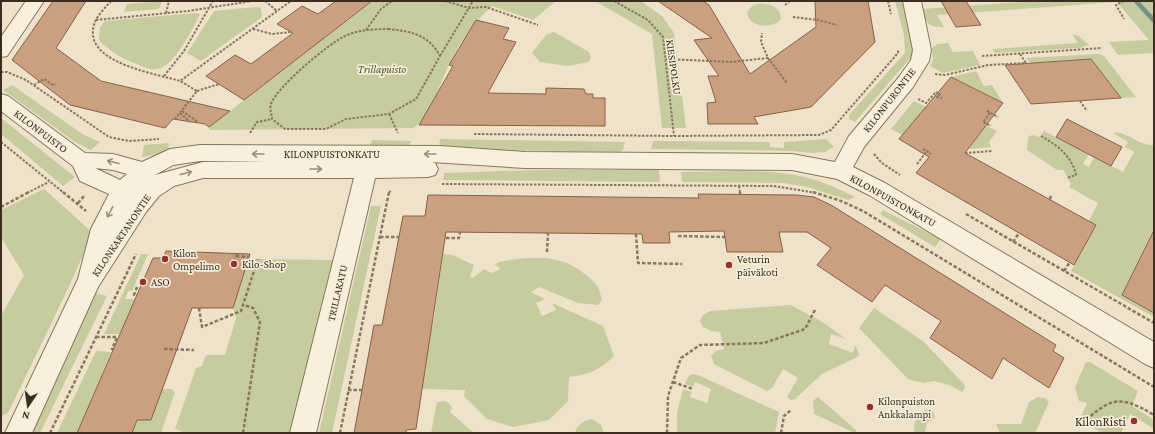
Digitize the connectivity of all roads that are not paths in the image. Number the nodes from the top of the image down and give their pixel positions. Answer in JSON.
{"nodes":[{"id":1,"x":35,"y":1,"type":"edge"},
{"id":2,"x":912,"y":1,"type":"edge"},
{"id":3,"x":1,"y":52,"type":"edge"},
{"id":4,"x":1,"y":102,"type":"edge"},
{"id":5,"x":81,"y":161,"type":"junction"},
{"id":6,"x":366,"y":170,"type":"junction"},
{"id":7,"x":841,"y":171,"type":"junction"},
{"id":8,"x":147,"y":181,"type":"junction"},
{"id":9,"x":123,"y":191,"type":"junction"},
{"id":10,"x":90,"y":280,"type":"junction"},
{"id":11,"x":1154,"y":356,"type":"edge"},
{"id":12,"x":18,"y":433,"type":"edge"},
{"id":13,"x":303,"y":433,"type":"edge"}],
"edges":[{"from":1,"to":3,"type":"street"},
{"from":2,"to":7,"type":"street","name":"KILONPURONTIE"},
{"from":4,"to":5,"type":"street","name":"KILONPUISTO"},
{"from":8,"to":5,"type":"street","one_way":true},
{"from":5,"to":9,"type":"street","name":"KILONPUISTO"},
{"from":6,"to":7,"type":"street","name":"KILONPUISTONKATU"},
{"from":6,"to":8,"type":"street","name":"KILONPUISTONKATU"},
{"from":6,"to":13,"type":"street","name":"TRILLAKATU"},
{"from":7,"to":11,"type":"street","name":"KILONPUISTONKATU"},
{"from":8,"to":9,"type":"street","name":"KILONKARTANONTIE"},
{"from":8,"to":10,"type":"street","name":"KILONKARTANONTIE"},
{"from":9,"to":10,"type":"street","name":"KILONKARTANONTIE","one_way":true},
{"from":10,"to":12,"type":"street","name":"KILONKARTANONTIE"}]}
